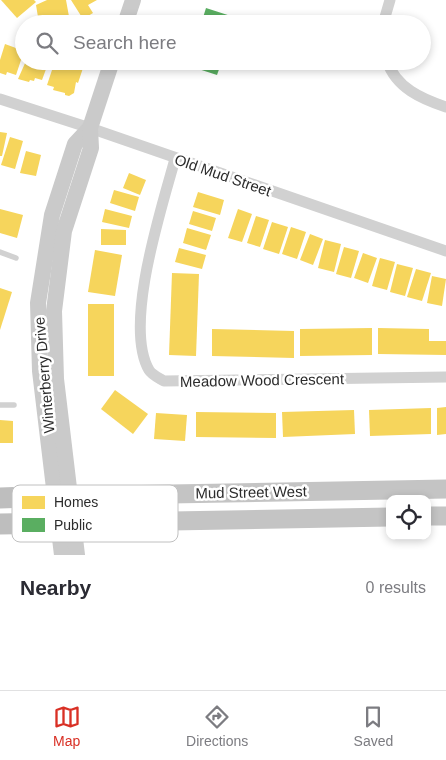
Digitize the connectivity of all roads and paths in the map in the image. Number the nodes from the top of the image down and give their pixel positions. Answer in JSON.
{"nodes":[{"id":1,"x":133,"y":0,"type":"edge"},
{"id":2,"x":390,"y":0,"type":"edge"},
{"id":3,"x":128,"y":15,"type":"edge"},
{"id":4,"x":386,"y":15,"type":"edge"},
{"id":5,"x":109,"y":70,"type":"edge"},
{"id":6,"x":392,"y":70,"type":"edge"},
{"id":7,"x":0,"y":100,"type":"edge"},
{"id":8,"x":446,"y":107,"type":"edge"},
{"id":9,"x":90,"y":128,"type":"junction"},
{"id":10,"x":175,"y":159,"type":"junction"},
{"id":11,"x":446,"y":251,"type":"edge"},
{"id":12,"x":0,"y":252,"type":"edge"},
{"id":13,"x":16,"y":258,"type":"dead end"},
{"id":14,"x":446,"y":377,"type":"edge"},
{"id":15,"x":0,"y":405,"type":"edge"},
{"id":16,"x":14,"y":405,"type":"dead end"},
{"id":17,"x":61,"y":485,"type":"edge"},
{"id":18,"x":446,"y":488,"type":"edge"},
{"id":19,"x":178,"y":494,"type":"edge"},
{"id":20,"x":431,"y":516,"type":"edge"},
{"id":21,"x":446,"y":516,"type":"edge"},
{"id":22,"x":386,"y":517,"type":"edge"},
{"id":23,"x":178,"y":521,"type":"edge"},
{"id":24,"x":64,"y":542,"type":"edge"},
{"id":25,"x":73,"y":542,"type":"edge"},
{"id":26,"x":62,"y":555,"type":"edge"},
{"id":27,"x":77,"y":555,"type":"edge"}],
"edges":[{"from":1,"to":3,"type":"street"},
{"from":2,"to":4,"type":"street"},
{"from":5,"to":9,"type":"street"},
{"from":6,"to":8,"type":"street"},
{"from":7,"to":9,"type":"street","name":"Old Mud Street"},
{"from":9,"to":10,"type":"street","name":"Old Mud Street"},
{"from":9,"to":17,"type":"street","name":"Winterberry Drive"},
{"from":10,"to":11,"type":"street","name":"Old Mud Street"},
{"from":10,"to":14,"type":"street","name":"Meadow Wood Crescent"},
{"from":12,"to":13,"type":"lane"},
{"from":15,"to":16,"type":"lane"},
{"from":18,"to":19,"type":"main road","name":"Mud Street West"},
{"from":20,"to":21,"type":"main road"},
{"from":22,"to":23,"type":"main road","name":"Mud Street West"},
{"from":24,"to":26,"type":"street","name":"Winterberry Drive"},
{"from":25,"to":27,"type":"street","name":"Winterberry Drive"}]}
